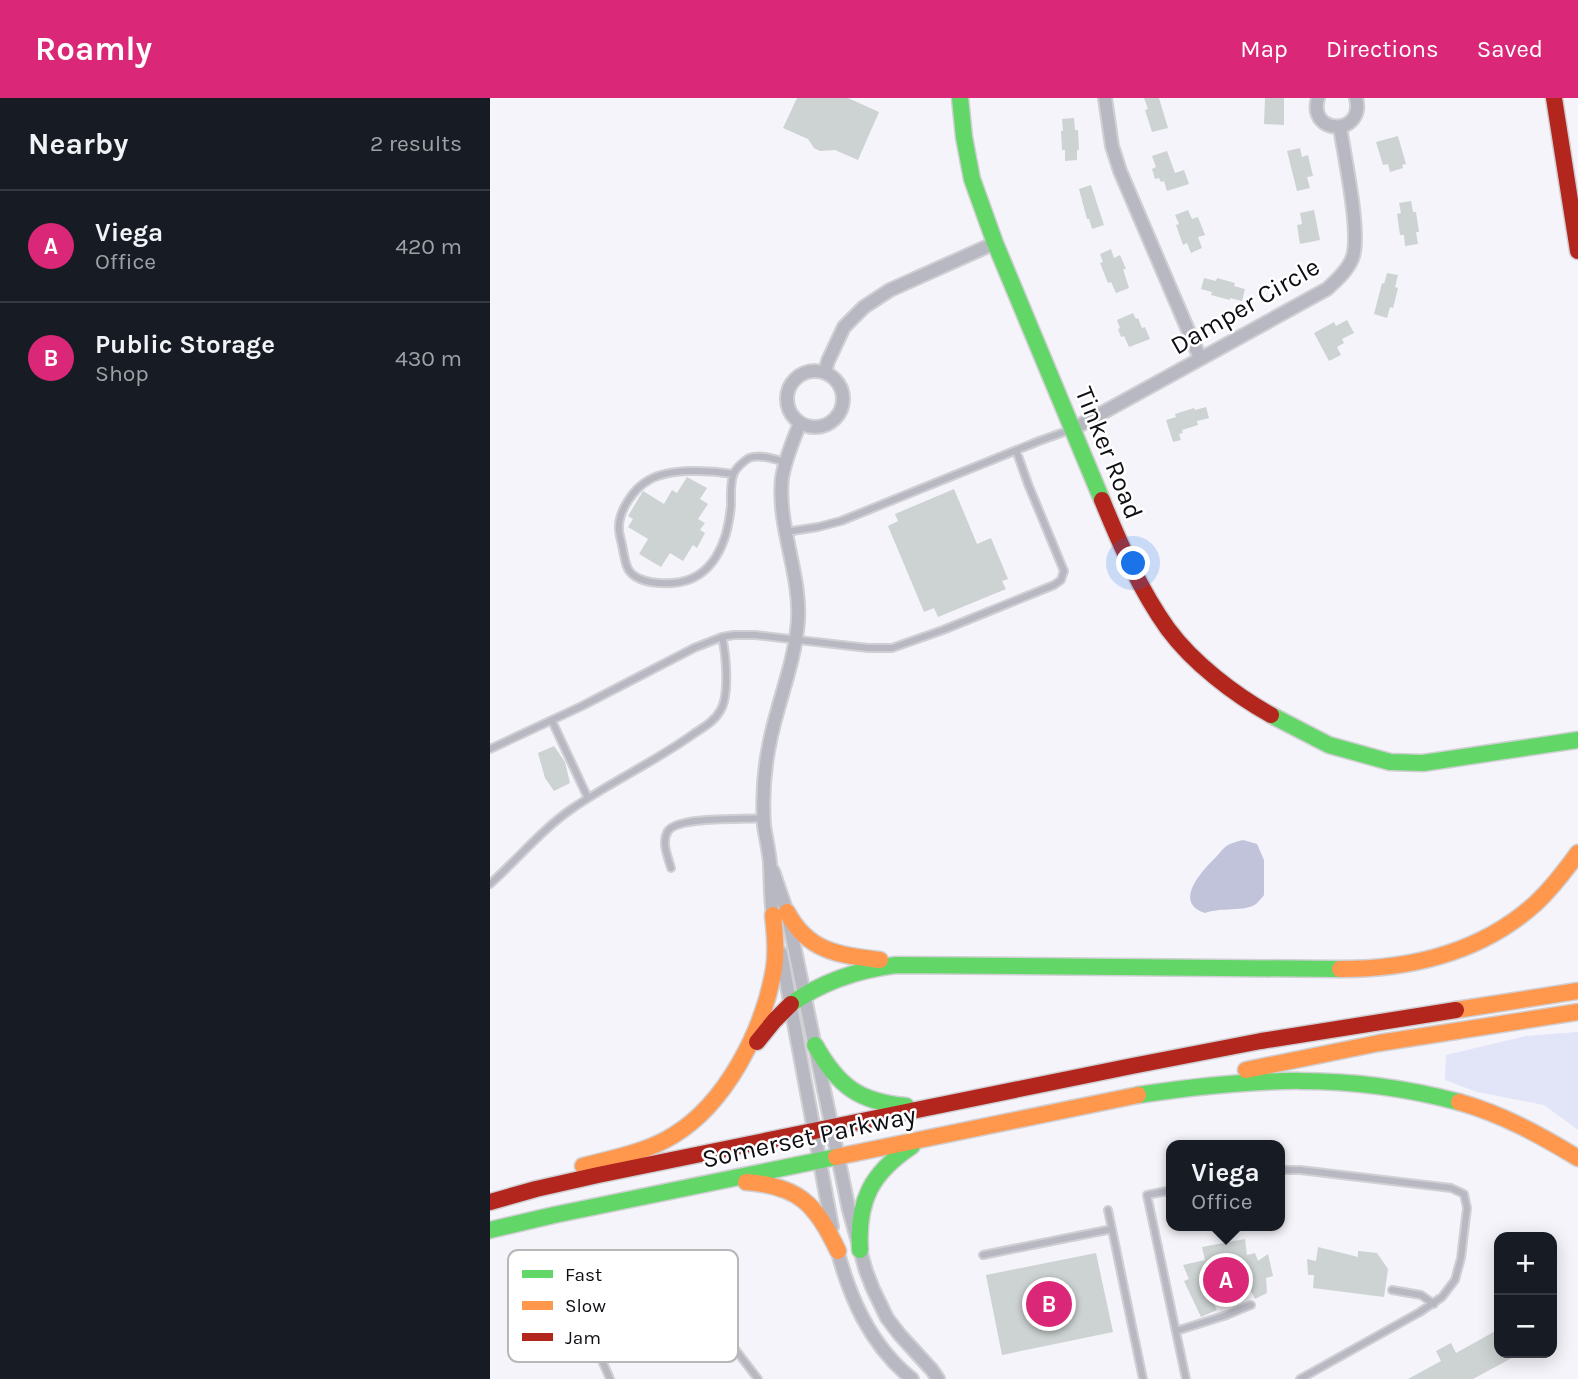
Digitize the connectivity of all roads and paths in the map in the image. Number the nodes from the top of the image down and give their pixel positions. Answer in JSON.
{"nodes":[{"id":1,"x":960,"y":98,"type":"edge"},
{"id":2,"x":1105,"y":98,"type":"edge"},
{"id":3,"x":1318,"y":98,"type":"edge"},
{"id":4,"x":1356,"y":98,"type":"edge"},
{"id":5,"x":1554,"y":98,"type":"edge"},
{"id":6,"x":1340,"y":127,"type":"junction"},
{"id":7,"x":995,"y":243,"type":"junction"},
{"id":8,"x":1578,"y":251,"type":"edge"},
{"id":9,"x":1200,"y":358,"type":"junction"},
{"id":10,"x":825,"y":372,"type":"junction"},
{"id":11,"x":800,"y":423,"type":"junction"},
{"id":12,"x":1073,"y":429,"type":"junction"},
{"id":13,"x":1016,"y":450,"type":"junction"},
{"id":14,"x":785,"y":462,"type":"junction"},
{"id":15,"x":733,"y":474,"type":"junction"},
{"id":16,"x":786,"y":532,"type":"junction"},
{"id":17,"x":722,"y":637,"type":"junction"},
{"id":18,"x":796,"y":640,"type":"junction"},
{"id":19,"x":552,"y":721,"type":"junction"},
{"id":20,"x":1578,"y":740,"type":"edge"},
{"id":21,"x":490,"y":749,"type":"edge"},
{"id":22,"x":588,"y":798,"type":"junction"},
{"id":23,"x":764,"y":818,"type":"junction"},
{"id":24,"x":1578,"y":853,"type":"edge"},
{"id":25,"x":671,"y":868,"type":"dead end"},
{"id":26,"x":490,"y":884,"type":"edge"},
{"id":27,"x":780,"y":914,"type":"junction"},
{"id":28,"x":939,"y":964,"type":"junction"},
{"id":29,"x":1578,"y":991,"type":"edge"},
{"id":30,"x":798,"y":999,"type":"junction"},
{"id":31,"x":1578,"y":1012,"type":"edge"},
{"id":32,"x":815,"y":1045,"type":"junction"},
{"id":33,"x":737,"y":1067,"type":"junction"},
{"id":34,"x":1138,"y":1095,"type":"junction"},
{"id":35,"x":939,"y":1105,"type":"junction"},
{"id":36,"x":832,"y":1127,"type":"junction"},
{"id":37,"x":814,"y":1131,"type":"junction"},
{"id":38,"x":929,"y":1138,"type":"junction"},
{"id":39,"x":838,"y":1157,"type":"junction"},
{"id":40,"x":1578,"y":1158,"type":"edge"},
{"id":41,"x":819,"y":1161,"type":"junction"},
{"id":42,"x":1285,"y":1170,"type":"edge"},
{"id":43,"x":707,"y":1184,"type":"junction"},
{"id":44,"x":1166,"y":1191,"type":"edge"},
{"id":45,"x":490,"y":1202,"type":"edge"},
{"id":46,"x":1108,"y":1210,"type":"dead end"},
{"id":47,"x":1112,"y":1229,"type":"junction"},
{"id":48,"x":490,"y":1230,"type":"edge"},
{"id":49,"x":860,"y":1250,"type":"junction"},
{"id":50,"x":838,"y":1251,"type":"junction"},
{"id":51,"x":983,"y":1255,"type":"dead end"},
{"id":52,"x":1392,"y":1290,"type":"dead end"},
{"id":53,"x":1434,"y":1304,"type":"junction"},
{"id":54,"x":1251,"y":1305,"type":"dead end"},
{"id":55,"x":1176,"y":1331,"type":"junction"},
{"id":56,"x":738,"y":1353,"type":"edge"},
{"id":57,"x":603,"y":1362,"type":"edge"},
{"id":58,"x":610,"y":1379,"type":"edge"},
{"id":59,"x":758,"y":1379,"type":"edge"},
{"id":60,"x":912,"y":1379,"type":"edge"},
{"id":61,"x":939,"y":1379,"type":"edge"},
{"id":62,"x":1143,"y":1379,"type":"edge"},
{"id":63,"x":1186,"y":1379,"type":"edge"},
{"id":64,"x":1300,"y":1379,"type":"edge"}],
"edges":[{"from":1,"to":7,"type":"main road","name":"Tinker Road"},
{"from":2,"to":9,"type":"street"},
{"from":3,"to":6,"type":"street"},
{"from":4,"to":6,"type":"street"},
{"from":5,"to":8,"type":"main road"},
{"from":6,"to":9,"type":"street","name":"Damper Circle"},
{"from":7,"to":10,"type":"street"},
{"from":7,"to":12,"type":"main road","name":"Tinker Road"},
{"from":9,"to":12,"type":"street","name":"Damper Circle"},
{"from":10,"to":11,"type":"street"},
{"from":10,"to":11,"type":"street"},
{"from":11,"to":14,"type":"street"},
{"from":12,"to":13,"type":"lane"},
{"from":12,"to":20,"type":"main road","name":"Tinker Road"},
{"from":13,"to":16,"type":"lane"},
{"from":13,"to":18,"type":"lane"},
{"from":14,"to":15,"type":"lane"},
{"from":14,"to":16,"type":"street"},
{"from":15,"to":15,"type":"lane"},
{"from":16,"to":18,"type":"street"},
{"from":17,"to":18,"type":"lane"},
{"from":17,"to":19,"type":"lane"},
{"from":17,"to":22,"type":"lane"},
{"from":18,"to":23,"type":"street"},
{"from":19,"to":21,"type":"lane"},
{"from":19,"to":22,"type":"lane"},
{"from":22,"to":26,"type":"lane"},
{"from":23,"to":25,"type":"lane"},
{"from":23,"to":27,"type":"street"},
{"from":24,"to":28,"type":"main road"},
{"from":27,"to":28,"type":"main road"},
{"from":27,"to":30,"type":"street"},
{"from":27,"to":33,"type":"main road"},
{"from":28,"to":30,"type":"main road"},
{"from":29,"to":35,"type":"main road","name":"Somerset Parkway"},
{"from":30,"to":32,"type":"street"},
{"from":30,"to":33,"type":"main road"},
{"from":30,"to":37,"type":"street"},
{"from":31,"to":34,"type":"main road"},
{"from":32,"to":35,"type":"main road"},
{"from":32,"to":36,"type":"street"},
{"from":33,"to":45,"type":"main road"},
{"from":34,"to":38,"type":"main road","name":"Somerset Parkway"},
{"from":34,"to":40,"type":"main road"},
{"from":35,"to":36,"type":"main road","name":"Somerset Parkway"},
{"from":36,"to":37,"type":"main road","name":"Somerset Parkway"},
{"from":36,"to":39,"type":"street"},
{"from":37,"to":41,"type":"street"},
{"from":37,"to":45,"type":"main road","name":"Somerset Parkway"},
{"from":38,"to":39,"type":"main road","name":"Somerset Parkway"},
{"from":38,"to":49,"type":"main road"},
{"from":39,"to":41,"type":"main road","name":"Somerset Parkway"},
{"from":39,"to":49,"type":"street"},
{"from":41,"to":43,"type":"main road","name":"Somerset Parkway"},
{"from":41,"to":50,"type":"street"},
{"from":42,"to":53,"type":"lane"},
{"from":43,"to":48,"type":"main road","name":"Somerset Parkway"},
{"from":43,"to":50,"type":"main road"},
{"from":44,"to":55,"type":"lane"},
{"from":46,"to":47,"type":"lane"},
{"from":47,"to":51,"type":"lane"},
{"from":47,"to":62,"type":"lane"},
{"from":49,"to":61,"type":"street"},
{"from":50,"to":60,"type":"street"},
{"from":52,"to":53,"type":"lane"},
{"from":53,"to":64,"type":"lane"},
{"from":54,"to":55,"type":"lane"},
{"from":55,"to":63,"type":"lane"},
{"from":56,"to":59,"type":"lane"},
{"from":57,"to":58,"type":"lane"}]}
